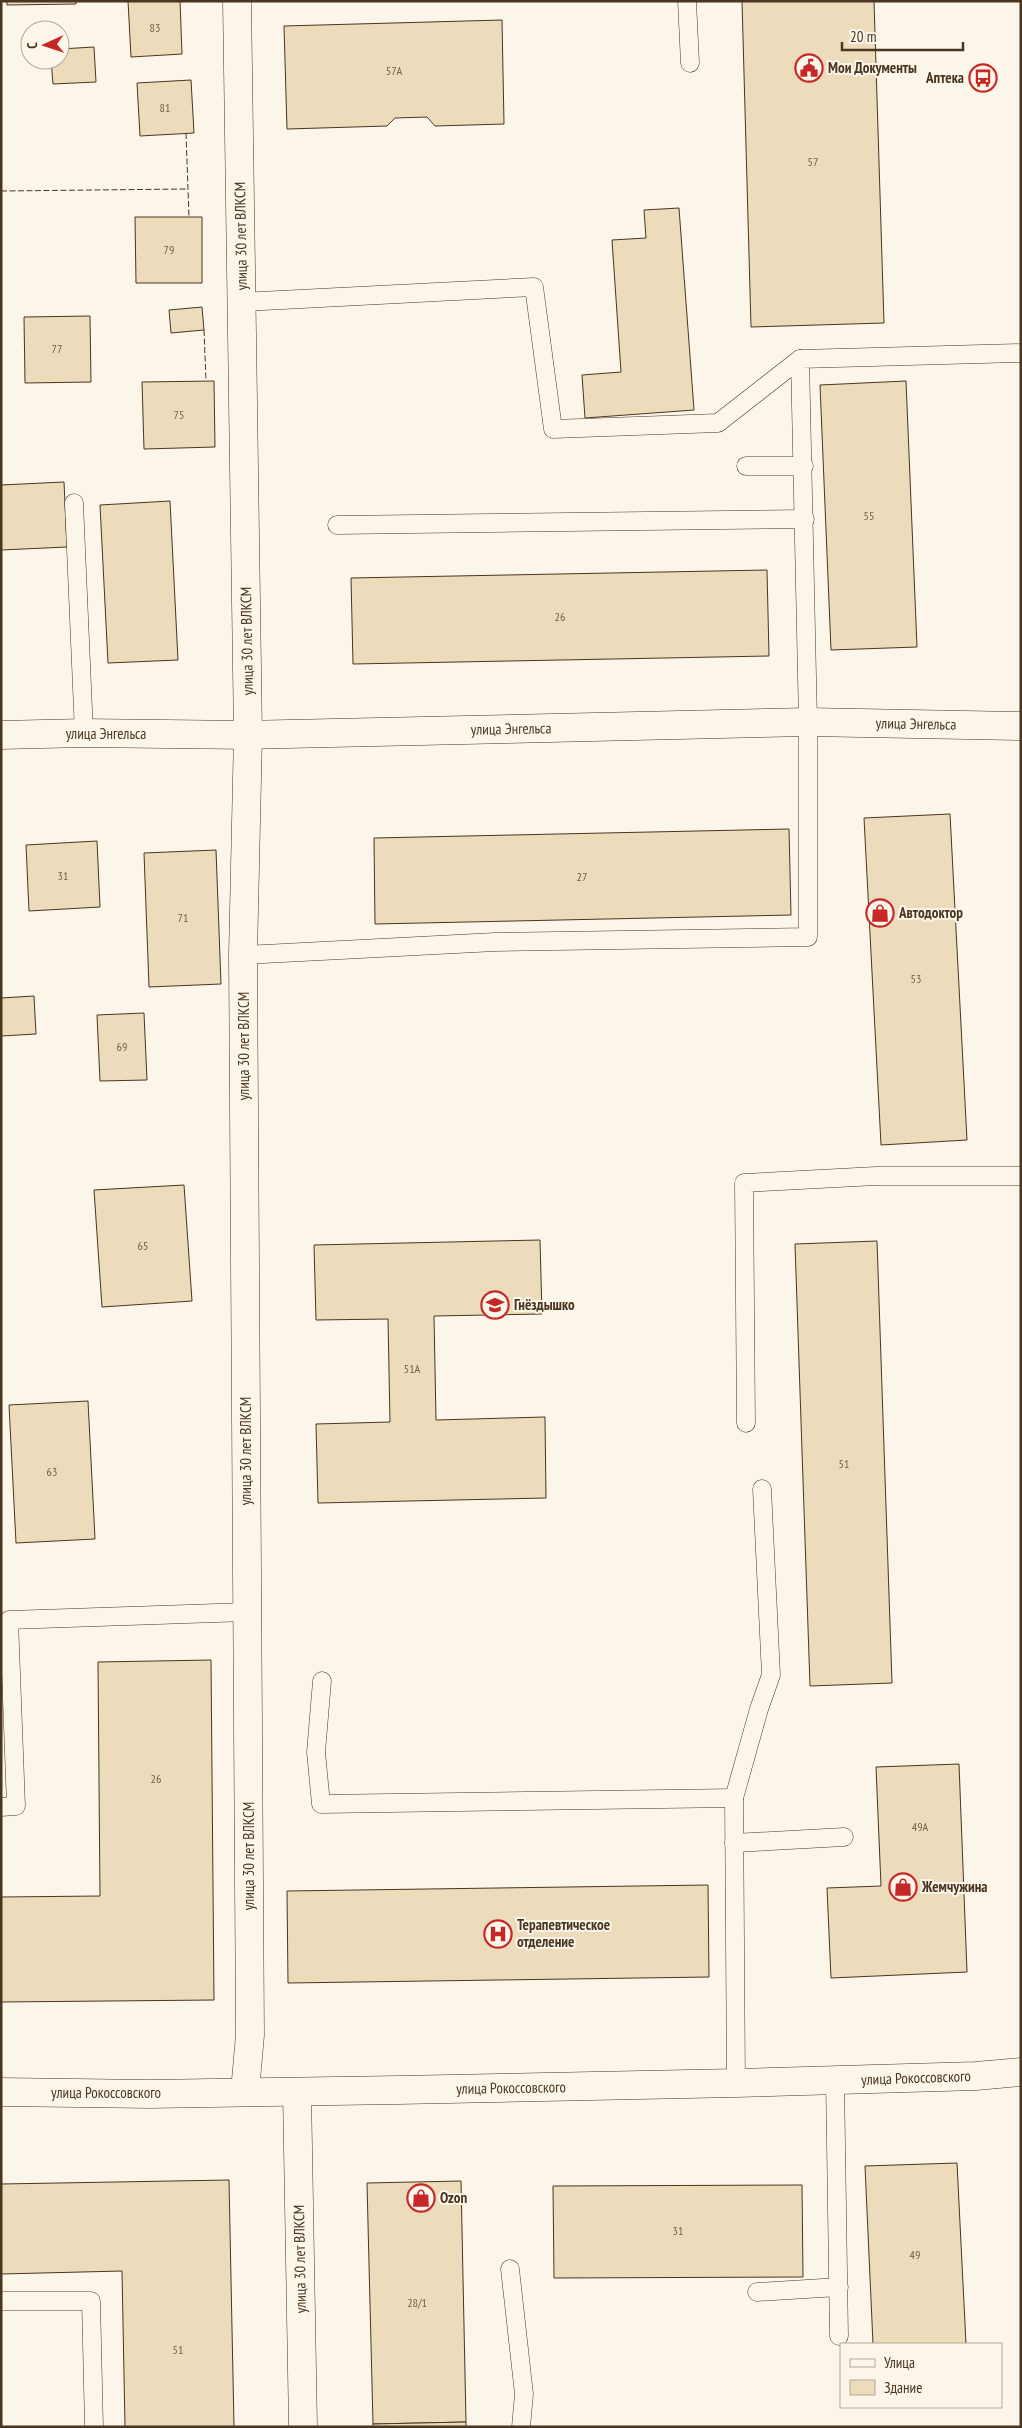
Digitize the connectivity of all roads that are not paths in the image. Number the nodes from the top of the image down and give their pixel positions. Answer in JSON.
{"nodes":[{"id":1,"x":237,"y":1,"type":"edge"},
{"id":2,"x":687,"y":1,"type":"edge"},
{"id":3,"x":690,"y":62,"type":"dead end"},
{"id":4,"x":242,"y":302,"type":"junction"},
{"id":5,"x":1021,"y":353,"type":"edge"},
{"id":6,"x":800,"y":359,"type":"junction"},
{"id":7,"x":746,"y":466,"type":"dead end"},
{"id":8,"x":804,"y":466,"type":"junction"},
{"id":9,"x":74,"y":503,"type":"dead end"},
{"id":10,"x":805,"y":519,"type":"junction"},
{"id":11,"x":337,"y":525,"type":"dead end"},
{"id":12,"x":808,"y":722,"type":"junction"},
{"id":13,"x":1021,"y":726,"type":"edge"},
{"id":14,"x":84,"y":733,"type":"junction"},
{"id":15,"x":1,"y":735,"type":"edge"},
{"id":16,"x":248,"y":735,"type":"junction"},
{"id":17,"x":243,"y":955,"type":"junction"},
{"id":18,"x":1021,"y":1176,"type":"edge"},
{"id":19,"x":746,"y":1423,"type":"dead end"},
{"id":20,"x":762,"y":1489,"type":"dead end"},
{"id":21,"x":247,"y":1612,"type":"junction"},
{"id":22,"x":5,"y":1620,"type":"edge"},
{"id":23,"x":322,"y":1681,"type":"dead end"},
{"id":24,"x":734,"y":1798,"type":"junction"},
{"id":25,"x":1,"y":1807,"type":"edge"},
{"id":26,"x":844,"y":1837,"type":"dead end"},
{"id":27,"x":734,"y":1843,"type":"junction"},
{"id":28,"x":1021,"y":2072,"type":"edge"},
{"id":29,"x":835,"y":2080,"type":"junction"},
{"id":30,"x":736,"y":2083,"type":"junction"},
{"id":31,"x":245,"y":2091,"type":"junction"},
{"id":32,"x":1,"y":2092,"type":"edge"},
{"id":33,"x":297,"y":2092,"type":"junction"},
{"id":34,"x":510,"y":2269,"type":"dead end"},
{"id":35,"x":839,"y":2288,"type":"junction"},
{"id":36,"x":757,"y":2292,"type":"dead end"},
{"id":37,"x":1,"y":2301,"type":"edge"},
{"id":38,"x":839,"y":2336,"type":"dead end"},
{"id":39,"x":94,"y":2427,"type":"edge"},
{"id":40,"x":303,"y":2427,"type":"edge"},
{"id":41,"x":521,"y":2427,"type":"edge"}],
"edges":[{"from":1,"to":4,"type":"street","name":"улица 30 лет ВЛКСМ"},
{"from":2,"to":3,"type":"lane"},
{"from":4,"to":6,"type":"lane"},
{"from":4,"to":16,"type":"street","name":"улица 30 лет ВЛКСМ"},
{"from":5,"to":6,"type":"lane"},
{"from":6,"to":8,"type":"lane"},
{"from":7,"to":8,"type":"lane"},
{"from":8,"to":10,"type":"lane"},
{"from":9,"to":14,"type":"lane"},
{"from":10,"to":11,"type":"lane"},
{"from":10,"to":12,"type":"lane"},
{"from":12,"to":13,"type":"street","name":"улица Энгельса"},
{"from":12,"to":16,"type":"street","name":"улица Энгельса"},
{"from":12,"to":17,"type":"lane"},
{"from":14,"to":15,"type":"street","name":"улица Энгельса"},
{"from":14,"to":16,"type":"street","name":"улица Энгельса"},
{"from":16,"to":17,"type":"street","name":"улица 30 лет ВЛКСМ"},
{"from":17,"to":21,"type":"street","name":"улица 30 лет ВЛКСМ"},
{"from":18,"to":19,"type":"lane"},
{"from":20,"to":24,"type":"lane"},
{"from":21,"to":22,"type":"lane"},
{"from":21,"to":31,"type":"street","name":"улица 30 лет ВЛКСМ"},
{"from":22,"to":25,"type":"lane"},
{"from":23,"to":24,"type":"lane"},
{"from":24,"to":27,"type":"lane"},
{"from":26,"to":27,"type":"lane"},
{"from":27,"to":30,"type":"lane"},
{"from":28,"to":29,"type":"street","name":"улица Рокоссовского"},
{"from":29,"to":30,"type":"street","name":"улица Рокоссовского"},
{"from":29,"to":35,"type":"lane"},
{"from":30,"to":33,"type":"street","name":"улица Рокоссовского"},
{"from":31,"to":32,"type":"street","name":"улица Рокоссовского"},
{"from":31,"to":33,"type":"street","name":"улица Рокоссовского"},
{"from":33,"to":40,"type":"street","name":"улица 30 лет ВЛКСМ"},
{"from":34,"to":41,"type":"lane"},
{"from":35,"to":36,"type":"lane"},
{"from":35,"to":38,"type":"lane"},
{"from":37,"to":39,"type":"lane"}]}
